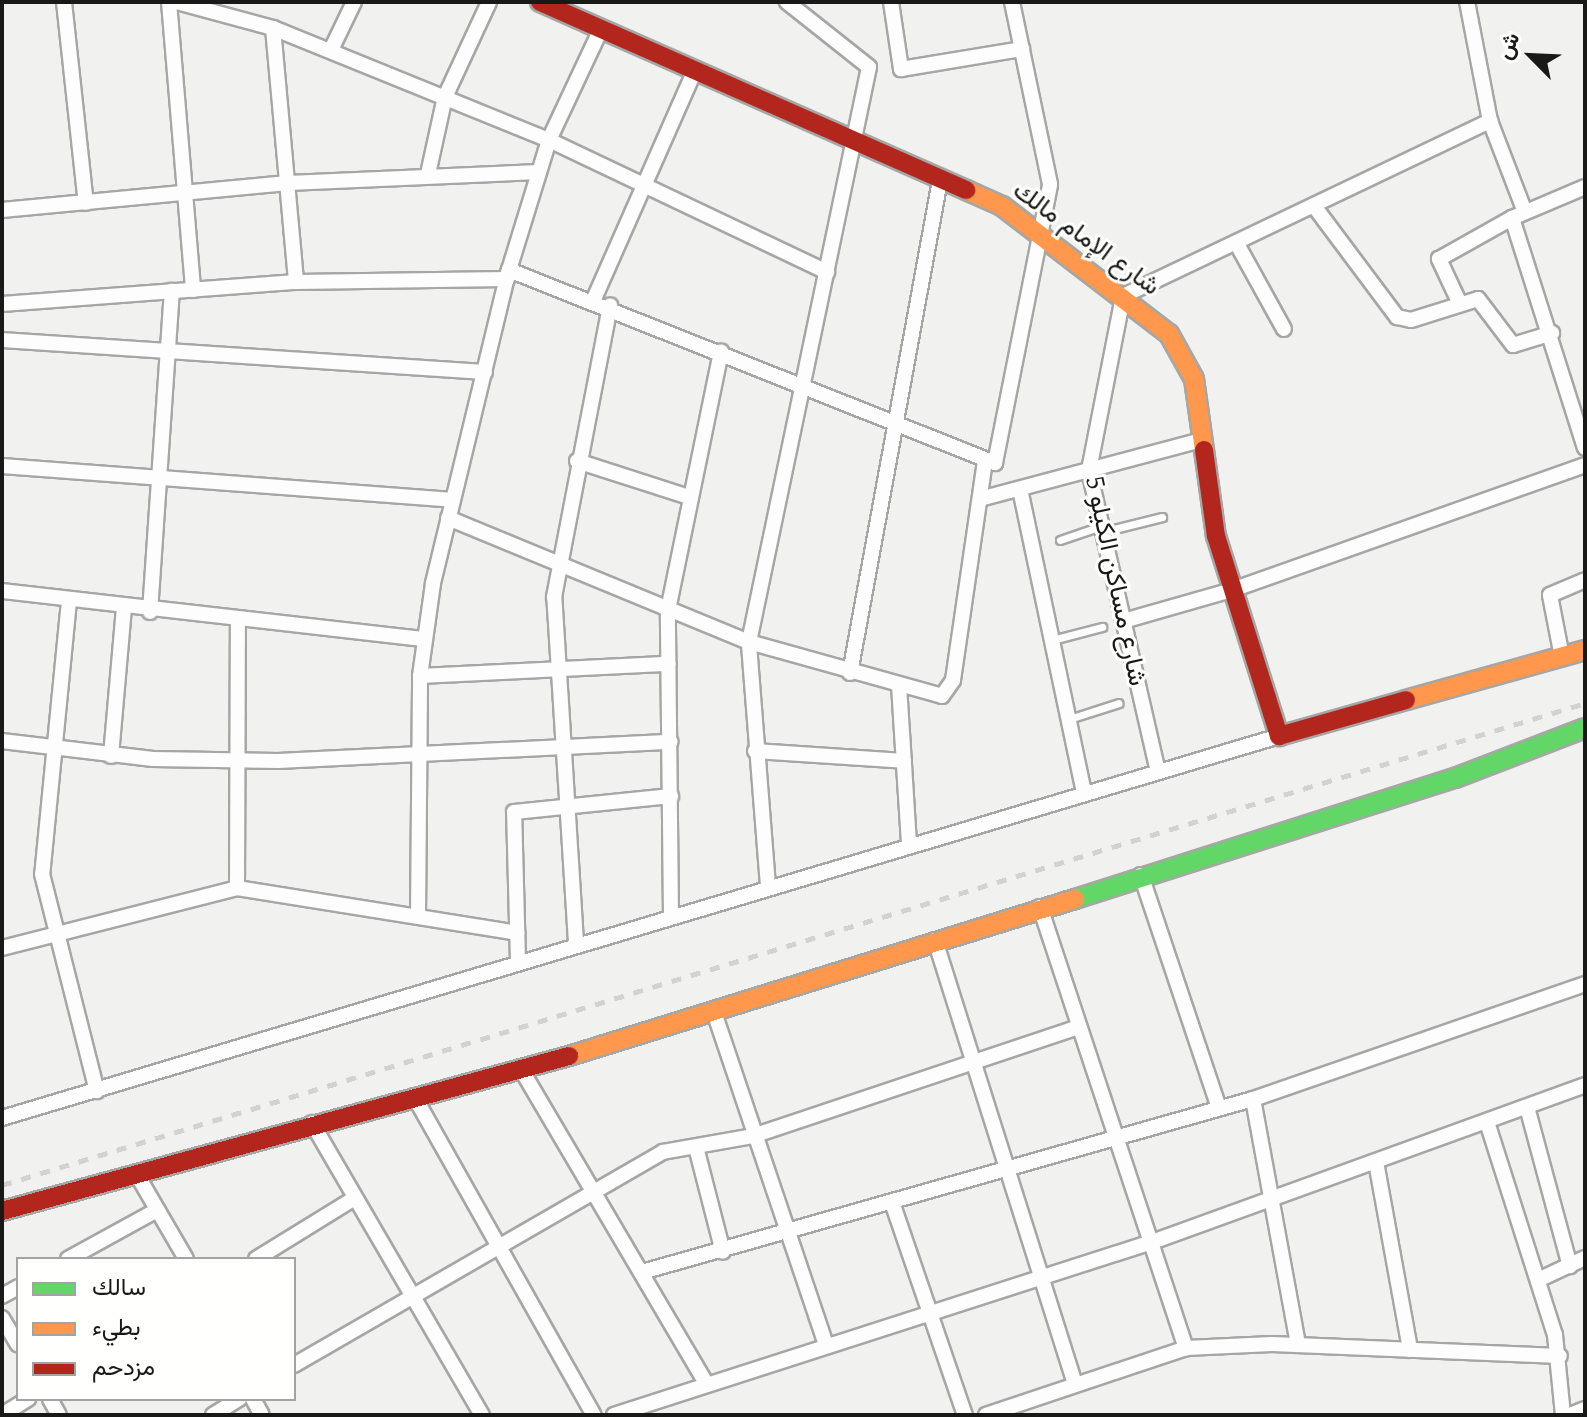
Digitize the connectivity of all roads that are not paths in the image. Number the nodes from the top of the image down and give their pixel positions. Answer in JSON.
{"nodes":[{"id":1,"x":64,"y":2,"type":"edge"},
{"id":2,"x":169,"y":2,"type":"edge"},
{"id":3,"x":177,"y":2,"type":"edge"},
{"id":4,"x":354,"y":2,"type":"edge"},
{"id":5,"x":489,"y":2,"type":"edge"},
{"id":6,"x":787,"y":2,"type":"edge"},
{"id":7,"x":891,"y":2,"type":"edge"},
{"id":8,"x":1012,"y":2,"type":"edge"},
{"id":9,"x":1467,"y":2,"type":"edge"},
{"id":10,"x":549,"y":4,"type":"edge"},
{"id":11,"x":212,"y":6,"type":"edge"},
{"id":12,"x":273,"y":28,"type":"junction"},
{"id":13,"x":601,"y":29,"type":"junction"},
{"id":14,"x":1022,"y":49,"type":"junction"},
{"id":15,"x":331,"y":50,"type":"junction"},
{"id":16,"x":695,"y":70,"type":"junction"},
{"id":17,"x":445,"y":97,"type":"junction"},
{"id":18,"x":1490,"y":121,"type":"junction"},
{"id":19,"x":549,"y":140,"type":"junction"},
{"id":20,"x":856,"y":141,"type":"junction"},
{"id":21,"x":539,"y":172,"type":"junction"},
{"id":22,"x":428,"y":174,"type":"junction"},
{"id":23,"x":940,"y":180,"type":"junction"},
{"id":24,"x":288,"y":183,"type":"junction"},
{"id":25,"x":643,"y":185,"type":"junction"},
{"id":26,"x":1585,"y":187,"type":"edge"},
{"id":27,"x":187,"y":193,"type":"junction"},
{"id":28,"x":86,"y":203,"type":"junction"},
{"id":29,"x":1314,"y":206,"type":"junction"},
{"id":30,"x":2,"y":210,"type":"edge"},
{"id":31,"x":1519,"y":215,"type":"junction"},
{"id":32,"x":1038,"y":230,"type":"junction"},
{"id":33,"x":1237,"y":244,"type":"junction"},
{"id":34,"x":827,"y":272,"type":"junction"},
{"id":35,"x":508,"y":274,"type":"junction"},
{"id":36,"x":296,"y":282,"type":"junction"},
{"id":37,"x":193,"y":290,"type":"junction"},
{"id":38,"x":172,"y":291,"type":"junction"},
{"id":39,"x":1123,"y":296,"type":"junction"},
{"id":40,"x":594,"y":299,"type":"junction"},
{"id":41,"x":2,"y":304,"type":"edge"},
{"id":42,"x":1460,"y":304,"type":"junction"},
{"id":43,"x":610,"y":305,"type":"junction"},
{"id":44,"x":1284,"y":329,"type":"dead end"},
{"id":45,"x":1552,"y":333,"type":"junction"},
{"id":46,"x":2,"y":340,"type":"edge"},
{"id":47,"x":721,"y":351,"type":"junction"},
{"id":48,"x":170,"y":353,"type":"junction"},
{"id":49,"x":485,"y":372,"type":"junction"},
{"id":50,"x":803,"y":385,"type":"junction"},
{"id":51,"x":895,"y":423,"type":"junction"},
{"id":52,"x":1201,"y":440,"type":"junction"},
{"id":53,"x":1585,"y":448,"type":"edge"},
{"id":54,"x":577,"y":461,"type":"junction"},
{"id":55,"x":985,"y":461,"type":"junction"},
{"id":56,"x":1585,"y":465,"type":"edge"},
{"id":57,"x":2,"y":466,"type":"edge"},
{"id":58,"x":1089,"y":470,"type":"junction"},
{"id":59,"x":162,"y":476,"type":"junction"},
{"id":60,"x":1020,"y":489,"type":"junction"},
{"id":61,"x":689,"y":497,"type":"junction"},
{"id":62,"x":980,"y":499,"type":"junction"},
{"id":63,"x":453,"y":500,"type":"junction"},
{"id":64,"x":1162,"y":517,"type":"dead end"},
{"id":65,"x":448,"y":518,"type":"junction"},
{"id":66,"x":1102,"y":529,"type":"junction"},
{"id":67,"x":1060,"y":540,"type":"dead end"},
{"id":68,"x":556,"y":561,"type":"junction"},
{"id":69,"x":1585,"y":580,"type":"edge"},
{"id":70,"x":1232,"y":590,"type":"junction"},
{"id":71,"x":2,"y":591,"type":"edge"},
{"id":72,"x":69,"y":601,"type":"junction"},
{"id":73,"x":124,"y":608,"type":"junction"},
{"id":74,"x":668,"y":610,"type":"junction"},
{"id":75,"x":150,"y":612,"type":"junction"},
{"id":76,"x":1123,"y":621,"type":"junction"},
{"id":77,"x":238,"y":622,"type":"junction"},
{"id":78,"x":1102,"y":627,"type":"dead end"},
{"id":79,"x":422,"y":639,"type":"junction"},
{"id":80,"x":1052,"y":640,"type":"junction"},
{"id":81,"x":749,"y":642,"type":"junction"},
{"id":82,"x":1585,"y":650,"type":"edge"},
{"id":83,"x":1562,"y":657,"type":"junction"},
{"id":84,"x":669,"y":664,"type":"junction"},
{"id":85,"x":557,"y":669,"type":"junction"},
{"id":86,"x":850,"y":673,"type":"junction"},
{"id":87,"x":420,"y":676,"type":"junction"},
{"id":88,"x":899,"y":685,"type":"junction"},
{"id":89,"x":1119,"y":703,"type":"dead end"},
{"id":90,"x":1069,"y":719,"type":"junction"},
{"id":91,"x":1585,"y":728,"type":"edge"},
{"id":92,"x":1279,"y":736,"type":"junction"},
{"id":93,"x":2,"y":741,"type":"edge"},
{"id":94,"x":671,"y":742,"type":"junction"},
{"id":95,"x":564,"y":746,"type":"junction"},
{"id":96,"x":55,"y":749,"type":"junction"},
{"id":97,"x":755,"y":751,"type":"junction"},
{"id":98,"x":420,"y":755,"type":"junction"},
{"id":99,"x":111,"y":756,"type":"junction"},
{"id":100,"x":237,"y":760,"type":"junction"},
{"id":101,"x":904,"y":761,"type":"junction"},
{"id":102,"x":1158,"y":772,"type":"junction"},
{"id":103,"x":1084,"y":793,"type":"junction"},
{"id":104,"x":671,"y":796,"type":"junction"},
{"id":105,"x":568,"y":805,"type":"junction"},
{"id":106,"x":909,"y":845,"type":"junction"},
{"id":107,"x":1141,"y":875,"type":"junction"},
{"id":108,"x":768,"y":886,"type":"junction"},
{"id":109,"x":237,"y":888,"type":"junction"},
{"id":110,"x":1040,"y":907,"type":"junction"},
{"id":111,"x":671,"y":915,"type":"junction"},
{"id":112,"x":418,"y":916,"type":"junction"},
{"id":113,"x":517,"y":933,"type":"junction"},
{"id":114,"x":55,"y":936,"type":"junction"},
{"id":115,"x":935,"y":940,"type":"junction"},
{"id":116,"x":576,"y":942,"type":"junction"},
{"id":117,"x":2,"y":948,"type":"edge"},
{"id":118,"x":518,"y":961,"type":"junction"},
{"id":119,"x":1585,"y":984,"type":"edge"},
{"id":120,"x":714,"y":1012,"type":"junction"},
{"id":121,"x":1078,"y":1027,"type":"junction"},
{"id":122,"x":969,"y":1062,"type":"junction"},
{"id":123,"x":521,"y":1069,"type":"junction"},
{"id":124,"x":1585,"y":1085,"type":"edge"},
{"id":125,"x":97,"y":1091,"type":"junction"},
{"id":126,"x":414,"y":1096,"type":"junction"},
{"id":127,"x":1253,"y":1099,"type":"junction"},
{"id":128,"x":1527,"y":1107,"type":"junction"},
{"id":129,"x":1219,"y":1108,"type":"junction"},
{"id":130,"x":2,"y":1118,"type":"edge"},
{"id":131,"x":1487,"y":1122,"type":"junction"},
{"id":132,"x":312,"y":1123,"type":"junction"},
{"id":133,"x":753,"y":1136,"type":"junction"},
{"id":134,"x":1115,"y":1139,"type":"junction"},
{"id":135,"x":696,"y":1147,"type":"junction"},
{"id":136,"x":1376,"y":1162,"type":"junction"},
{"id":137,"x":1005,"y":1172,"type":"junction"},
{"id":138,"x":136,"y":1173,"type":"junction"},
{"id":139,"x":591,"y":1188,"type":"junction"},
{"id":140,"x":353,"y":1199,"type":"junction"},
{"id":141,"x":1271,"y":1200,"type":"junction"},
{"id":142,"x":893,"y":1205,"type":"junction"},
{"id":143,"x":157,"y":1210,"type":"junction"},
{"id":144,"x":2,"y":1211,"type":"edge"},
{"id":145,"x":787,"y":1236,"type":"junction"},
{"id":146,"x":1152,"y":1242,"type":"junction"},
{"id":147,"x":497,"y":1243,"type":"junction"},
{"id":148,"x":723,"y":1252,"type":"junction"},
{"id":149,"x":72,"y":1257,"type":"edge"},
{"id":150,"x":185,"y":1257,"type":"edge"},
{"id":151,"x":259,"y":1257,"type":"edge"},
{"id":152,"x":1585,"y":1258,"type":"edge"},
{"id":153,"x":1570,"y":1266,"type":"junction"},
{"id":154,"x":642,"y":1272,"type":"junction"},
{"id":155,"x":1039,"y":1276,"type":"junction"},
{"id":156,"x":1538,"y":1280,"type":"junction"},
{"id":157,"x":407,"y":1295,"type":"junction"},
{"id":158,"x":932,"y":1311,"type":"junction"},
{"id":159,"x":2,"y":1318,"type":"edge"},
{"id":160,"x":16,"y":1342,"type":"edge"},
{"id":161,"x":826,"y":1345,"type":"junction"},
{"id":162,"x":1298,"y":1345,"type":"junction"},
{"id":163,"x":1186,"y":1348,"type":"junction"},
{"id":164,"x":1410,"y":1350,"type":"junction"},
{"id":165,"x":1560,"y":1356,"type":"junction"},
{"id":166,"x":296,"y":1364,"type":"edge"},
{"id":167,"x":1074,"y":1380,"type":"junction"},
{"id":168,"x":706,"y":1383,"type":"junction"},
{"id":169,"x":25,"y":1401,"type":"edge"},
{"id":170,"x":236,"y":1401,"type":"edge"},
{"id":171,"x":1585,"y":1409,"type":"edge"},
{"id":172,"x":2,"y":1415,"type":"edge"},
{"id":173,"x":213,"y":1415,"type":"edge"},
{"id":174,"x":482,"y":1415,"type":"edge"},
{"id":175,"x":594,"y":1415,"type":"edge"},
{"id":176,"x":614,"y":1415,"type":"edge"},
{"id":177,"x":965,"y":1415,"type":"edge"},
{"id":178,"x":986,"y":1415,"type":"edge"},
{"id":179,"x":1563,"y":1415,"type":"edge"},
{"id":180,"x":1570,"y":1415,"type":"edge"}],
"edges":[{"from":1,"to":28,"type":"street"},
{"from":2,"to":27,"type":"street"},
{"from":3,"to":11,"type":"street"},
{"from":4,"to":15,"type":"street"},
{"from":5,"to":17,"type":"street"},
{"from":6,"to":20,"type":"street"},
{"from":7,"to":14,"type":"street"},
{"from":8,"to":14,"type":"street"},
{"from":9,"to":18,"type":"street"},
{"from":10,"to":13,"type":"street","name":"شارع الإمام مالك"},
{"from":11,"to":12,"type":"street"},
{"from":12,"to":15,"type":"street"},
{"from":12,"to":24,"type":"street"},
{"from":13,"to":16,"type":"street","name":"شارع الإمام مالك"},
{"from":13,"to":19,"type":"street"},
{"from":14,"to":32,"type":"street"},
{"from":15,"to":17,"type":"street"},
{"from":16,"to":20,"type":"street","name":"شارع الإمام مالك"},
{"from":16,"to":25,"type":"street"},
{"from":17,"to":19,"type":"street"},
{"from":17,"to":22,"type":"street"},
{"from":18,"to":29,"type":"street"},
{"from":18,"to":31,"type":"street"},
{"from":19,"to":21,"type":"street"},
{"from":19,"to":25,"type":"street"},
{"from":20,"to":23,"type":"street","name":"شارع الإمام مالك"},
{"from":20,"to":34,"type":"street"},
{"from":21,"to":22,"type":"street"},
{"from":21,"to":35,"type":"street"},
{"from":22,"to":24,"type":"street"},
{"from":23,"to":32,"type":"street","name":"شارع الإمام مالك"},
{"from":23,"to":51,"type":"street"},
{"from":24,"to":27,"type":"street"},
{"from":24,"to":36,"type":"street"},
{"from":25,"to":34,"type":"street"},
{"from":25,"to":40,"type":"street"},
{"from":26,"to":31,"type":"street"},
{"from":27,"to":28,"type":"street"},
{"from":27,"to":37,"type":"street"},
{"from":28,"to":30,"type":"street"},
{"from":29,"to":33,"type":"street"},
{"from":29,"to":42,"type":"street"},
{"from":31,"to":42,"type":"street"},
{"from":31,"to":45,"type":"street"},
{"from":32,"to":39,"type":"street","name":"شارع الإمام مالك"},
{"from":32,"to":55,"type":"street"},
{"from":33,"to":39,"type":"street"},
{"from":33,"to":44,"type":"street"},
{"from":34,"to":50,"type":"street"},
{"from":35,"to":36,"type":"street"},
{"from":35,"to":40,"type":"street"},
{"from":35,"to":49,"type":"street"},
{"from":36,"to":37,"type":"street"},
{"from":37,"to":38,"type":"street"},
{"from":38,"to":41,"type":"street"},
{"from":38,"to":48,"type":"street"},
{"from":39,"to":52,"type":"street","name":"شارع الإمام مالك"},
{"from":39,"to":58,"type":"street","name":"شارع مساكن الكيلو 5"},
{"from":40,"to":43,"type":"street"},
{"from":42,"to":45,"type":"street"},
{"from":43,"to":47,"type":"street"},
{"from":43,"to":54,"type":"street"},
{"from":45,"to":53,"type":"street"},
{"from":46,"to":48,"type":"street"},
{"from":47,"to":50,"type":"street"},
{"from":47,"to":61,"type":"street"},
{"from":48,"to":49,"type":"street"},
{"from":48,"to":59,"type":"street"},
{"from":49,"to":63,"type":"street"},
{"from":50,"to":51,"type":"street"},
{"from":50,"to":81,"type":"street"},
{"from":51,"to":55,"type":"street"},
{"from":51,"to":86,"type":"street"},
{"from":52,"to":58,"type":"street"},
{"from":52,"to":70,"type":"street","name":"شارع الإمام مالك"},
{"from":54,"to":61,"type":"street"},
{"from":54,"to":68,"type":"street"},
{"from":55,"to":62,"type":"street"},
{"from":56,"to":70,"type":"street"},
{"from":57,"to":59,"type":"street"},
{"from":58,"to":60,"type":"street"},
{"from":58,"to":66,"type":"street","name":"شارع مساكن الكيلو 5"},
{"from":59,"to":63,"type":"street"},
{"from":59,"to":75,"type":"street"},
{"from":60,"to":62,"type":"street"},
{"from":60,"to":80,"type":"street"},
{"from":61,"to":74,"type":"street"},
{"from":62,"to":88,"type":"street"},
{"from":63,"to":65,"type":"street"},
{"from":64,"to":66,"type":"lane"},
{"from":65,"to":68,"type":"street"},
{"from":65,"to":79,"type":"street"},
{"from":66,"to":67,"type":"lane"},
{"from":66,"to":76,"type":"street","name":"شارع مساكن الكيلو 5"},
{"from":68,"to":74,"type":"street"},
{"from":68,"to":85,"type":"street"},
{"from":69,"to":83,"type":"street"},
{"from":70,"to":76,"type":"street"},
{"from":70,"to":92,"type":"street","name":"شارع الإمام مالك"},
{"from":71,"to":72,"type":"street"},
{"from":72,"to":73,"type":"street"},
{"from":72,"to":96,"type":"street"},
{"from":73,"to":75,"type":"street"},
{"from":73,"to":99,"type":"street"},
{"from":74,"to":81,"type":"street"},
{"from":74,"to":84,"type":"street"},
{"from":75,"to":77,"type":"street"},
{"from":76,"to":102,"type":"street","name":"شارع مساكن الكيلو 5"},
{"from":77,"to":79,"type":"street"},
{"from":77,"to":100,"type":"street"},
{"from":78,"to":80,"type":"lane"},
{"from":79,"to":87,"type":"street"},
{"from":80,"to":90,"type":"street"},
{"from":81,"to":86,"type":"street"},
{"from":81,"to":97,"type":"street"},
{"from":82,"to":83,"type":"street"},
{"from":83,"to":92,"type":"street"},
{"from":84,"to":85,"type":"street"},
{"from":84,"to":94,"type":"street"},
{"from":85,"to":87,"type":"street"},
{"from":85,"to":95,"type":"street"},
{"from":86,"to":88,"type":"street"},
{"from":87,"to":98,"type":"street"},
{"from":88,"to":101,"type":"street"},
{"from":89,"to":90,"type":"lane"},
{"from":90,"to":103,"type":"street"},
{"from":91,"to":107,"type":"street"},
{"from":92,"to":102,"type":"street"},
{"from":93,"to":96,"type":"street"},
{"from":94,"to":95,"type":"street"},
{"from":94,"to":104,"type":"street"},
{"from":95,"to":98,"type":"street"},
{"from":95,"to":105,"type":"street"},
{"from":96,"to":99,"type":"street"},
{"from":96,"to":114,"type":"street"},
{"from":97,"to":101,"type":"street"},
{"from":97,"to":108,"type":"street"},
{"from":98,"to":100,"type":"street"},
{"from":98,"to":112,"type":"street"},
{"from":99,"to":100,"type":"street"},
{"from":100,"to":109,"type":"street"},
{"from":101,"to":106,"type":"street"},
{"from":102,"to":103,"type":"street"},
{"from":103,"to":106,"type":"street"},
{"from":104,"to":105,"type":"street"},
{"from":104,"to":111,"type":"street"},
{"from":105,"to":113,"type":"street"},
{"from":105,"to":116,"type":"street"},
{"from":106,"to":108,"type":"street"},
{"from":107,"to":110,"type":"street"},
{"from":107,"to":129,"type":"street"},
{"from":108,"to":111,"type":"street"},
{"from":109,"to":112,"type":"street"},
{"from":109,"to":114,"type":"street"},
{"from":110,"to":115,"type":"street"},
{"from":110,"to":121,"type":"street"},
{"from":111,"to":116,"type":"street"},
{"from":112,"to":113,"type":"street"},
{"from":113,"to":118,"type":"street"},
{"from":114,"to":117,"type":"street"},
{"from":114,"to":125,"type":"street"},
{"from":115,"to":120,"type":"street"},
{"from":115,"to":122,"type":"street"},
{"from":116,"to":118,"type":"street"},
{"from":118,"to":125,"type":"street"},
{"from":119,"to":127,"type":"street"},
{"from":120,"to":123,"type":"street"},
{"from":120,"to":133,"type":"street"},
{"from":121,"to":122,"type":"street"},
{"from":121,"to":134,"type":"street"},
{"from":122,"to":133,"type":"street"},
{"from":122,"to":137,"type":"street"},
{"from":123,"to":126,"type":"street"},
{"from":123,"to":139,"type":"street"},
{"from":124,"to":128,"type":"street"},
{"from":125,"to":130,"type":"street"},
{"from":126,"to":132,"type":"street"},
{"from":126,"to":147,"type":"street"},
{"from":127,"to":129,"type":"street"},
{"from":127,"to":141,"type":"street"},
{"from":128,"to":131,"type":"street"},
{"from":128,"to":153,"type":"street"},
{"from":129,"to":134,"type":"street"},
{"from":131,"to":136,"type":"street"},
{"from":131,"to":156,"type":"street"},
{"from":132,"to":138,"type":"street"},
{"from":132,"to":140,"type":"street"},
{"from":133,"to":135,"type":"street"},
{"from":133,"to":145,"type":"street"},
{"from":134,"to":137,"type":"street"},
{"from":134,"to":146,"type":"street"},
{"from":135,"to":139,"type":"street"},
{"from":135,"to":148,"type":"street"},
{"from":136,"to":141,"type":"street"},
{"from":136,"to":164,"type":"street"},
{"from":137,"to":142,"type":"street"},
{"from":137,"to":155,"type":"street"},
{"from":138,"to":143,"type":"street"},
{"from":138,"to":144,"type":"street"},
{"from":139,"to":147,"type":"street"},
{"from":139,"to":154,"type":"street"},
{"from":140,"to":151,"type":"street"},
{"from":140,"to":157,"type":"street"},
{"from":141,"to":146,"type":"street"},
{"from":141,"to":162,"type":"street"},
{"from":142,"to":145,"type":"street"},
{"from":142,"to":158,"type":"street"},
{"from":143,"to":149,"type":"street"},
{"from":143,"to":150,"type":"street"},
{"from":145,"to":148,"type":"street"},
{"from":145,"to":161,"type":"street"},
{"from":146,"to":155,"type":"street"},
{"from":146,"to":163,"type":"street"},
{"from":147,"to":157,"type":"street"},
{"from":147,"to":175,"type":"street"},
{"from":148,"to":154,"type":"street"},
{"from":152,"to":153,"type":"street"},
{"from":153,"to":156,"type":"street"},
{"from":154,"to":168,"type":"street"},
{"from":155,"to":158,"type":"street"},
{"from":155,"to":167,"type":"street"},
{"from":156,"to":165,"type":"street"},
{"from":157,"to":166,"type":"street"},
{"from":157,"to":174,"type":"street"},
{"from":158,"to":161,"type":"street"},
{"from":158,"to":177,"type":"street"},
{"from":159,"to":160,"type":"street"},
{"from":161,"to":168,"type":"street"},
{"from":162,"to":163,"type":"street"},
{"from":162,"to":164,"type":"street"},
{"from":163,"to":167,"type":"street"},
{"from":164,"to":165,"type":"street"},
{"from":165,"to":179,"type":"street"},
{"from":167,"to":178,"type":"street"},
{"from":168,"to":176,"type":"street"},
{"from":169,"to":172,"type":"street"},
{"from":170,"to":173,"type":"street"},
{"from":171,"to":180,"type":"street"}]}
